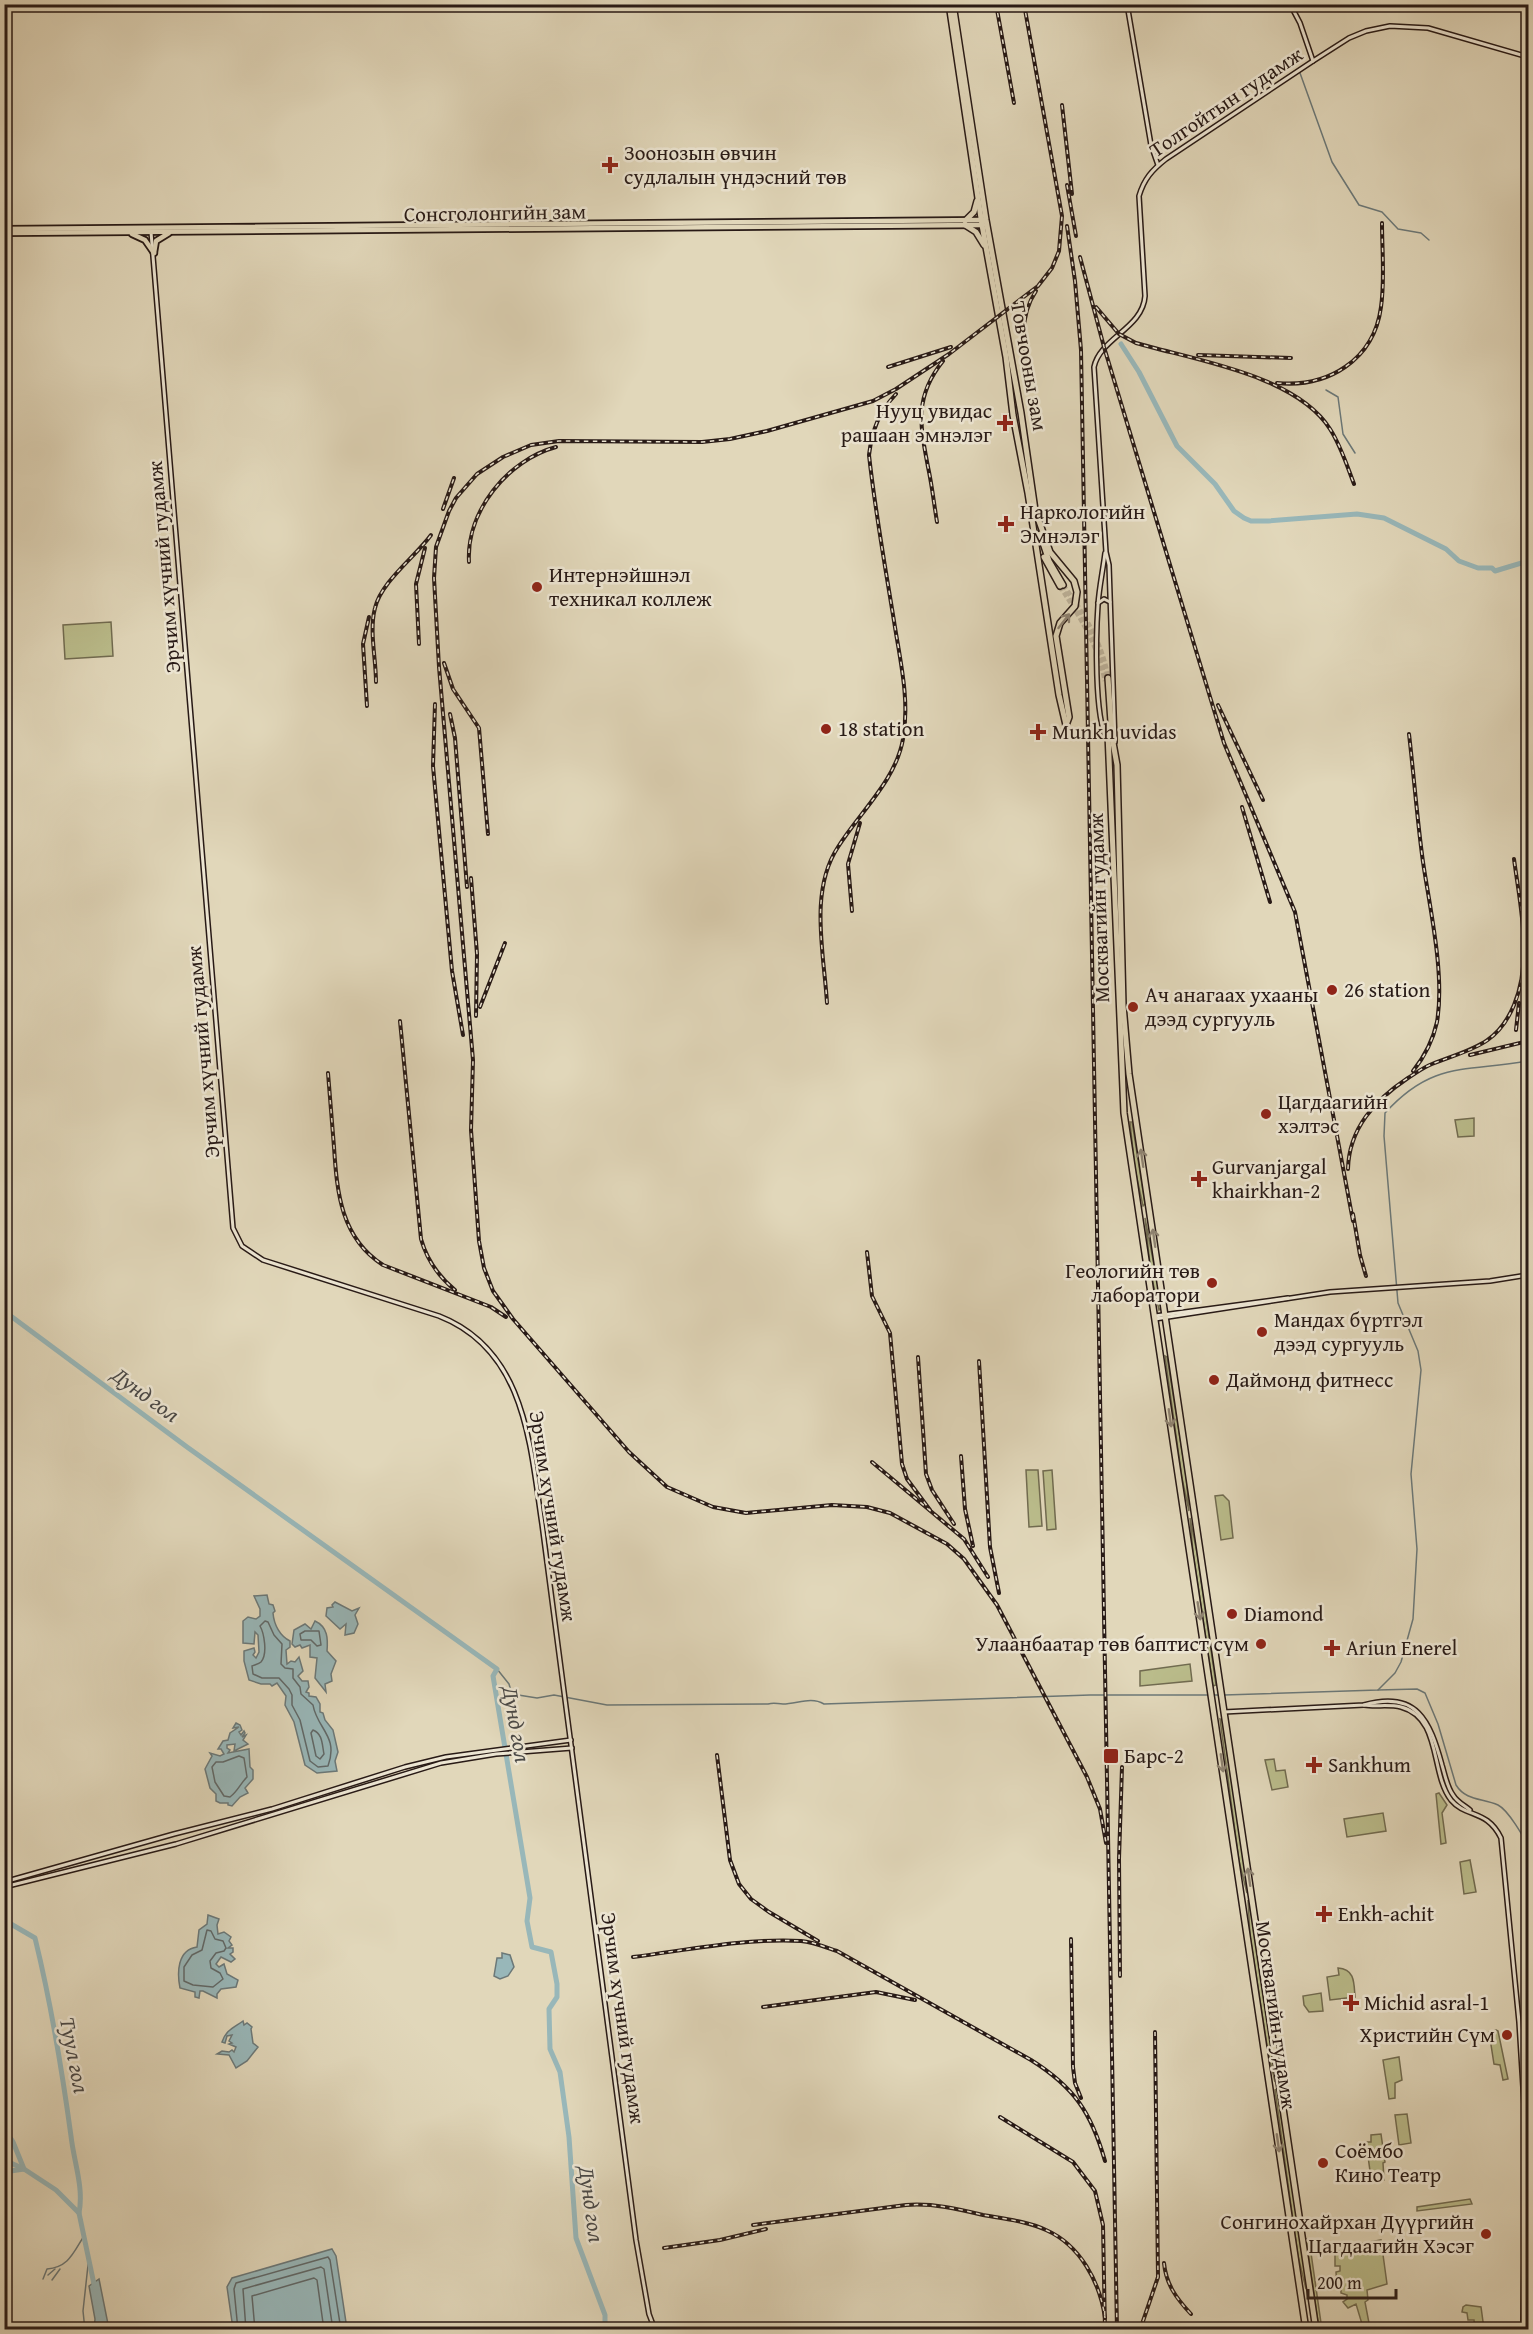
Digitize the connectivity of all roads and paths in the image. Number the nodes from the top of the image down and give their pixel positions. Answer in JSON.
{"nodes":[{"id":1,"x":951,"y":4,"type":"edge"},
{"id":2,"x":1127,"y":4,"type":"edge"},
{"id":3,"x":1290,"y":4,"type":"edge"},
{"id":4,"x":1528,"y":57,"type":"edge"},
{"id":5,"x":1313,"y":61,"type":"junction"},
{"id":6,"x":1158,"y":165,"type":"junction"},
{"id":7,"x":978,"y":194,"type":"junction"},
{"id":8,"x":984,"y":222,"type":"junction"},
{"id":9,"x":965,"y":223,"type":"junction"},
{"id":10,"x":151,"y":230,"type":"junction"},
{"id":11,"x":4,"y":231,"type":"edge"},
{"id":12,"x":129,"y":232,"type":"junction"},
{"id":13,"x":171,"y":232,"type":"junction"},
{"id":14,"x":987,"y":250,"type":"junction"},
{"id":15,"x":154,"y":253,"type":"junction"},
{"id":16,"x":1041,"y":530,"type":"junction"},
{"id":17,"x":1035,"y":536,"type":"junction"},
{"id":18,"x":1106,"y":552,"type":"junction"},
{"id":19,"x":1100,"y":590,"type":"junction"},
{"id":20,"x":1110,"y":591,"type":"junction"},
{"id":21,"x":1098,"y":603,"type":"junction"},
{"id":22,"x":1111,"y":603,"type":"junction"},
{"id":23,"x":1109,"y":742,"type":"junction"},
{"id":24,"x":1115,"y":746,"type":"junction"},
{"id":25,"x":1112,"y":753,"type":"junction"},
{"id":26,"x":1124,"y":1062,"type":"junction"},
{"id":27,"x":1135,"y":1112,"type":"junction"},
{"id":28,"x":1124,"y":1113,"type":"junction"},
{"id":29,"x":1149,"y":1207,"type":"junction"},
{"id":30,"x":1138,"y":1208,"type":"junction"},
{"id":31,"x":1151,"y":1218,"type":"junction"},
{"id":32,"x":1140,"y":1219,"type":"junction"},
{"id":33,"x":1528,"y":1275,"type":"edge"},
{"id":34,"x":1165,"y":1316,"type":"junction"},
{"id":35,"x":1155,"y":1317,"type":"junction"},
{"id":36,"x":1172,"y":1359,"type":"junction"},
{"id":37,"x":1161,"y":1361,"type":"junction"},
{"id":38,"x":1194,"y":1513,"type":"junction"},
{"id":39,"x":1184,"y":1515,"type":"junction"},
{"id":40,"x":1223,"y":1709,"type":"junction"},
{"id":41,"x":571,"y":1740,"type":"junction"},
{"id":42,"x":572,"y":1748,"type":"junction"},
{"id":43,"x":174,"y":1834,"type":"junction"},
{"id":44,"x":151,"y":1841,"type":"junction"},
{"id":45,"x":176,"y":1844,"type":"junction"},
{"id":46,"x":156,"y":1850,"type":"junction"},
{"id":47,"x":4,"y":1882,"type":"edge"},
{"id":48,"x":4,"y":1887,"type":"edge"},
{"id":49,"x":1252,"y":1896,"type":"junction"},
{"id":50,"x":1242,"y":1898,"type":"junction"},
{"id":51,"x":1280,"y":2085,"type":"junction"},
{"id":52,"x":1270,"y":2086,"type":"junction"},
{"id":53,"x":1311,"y":2291,"type":"junction"},
{"id":54,"x":1301,"y":2293,"type":"junction"},
{"id":55,"x":655,"y":2330,"type":"edge"},
{"id":56,"x":1306,"y":2330,"type":"edge"},
{"id":57,"x":1316,"y":2330,"type":"edge"},
{"id":58,"x":1523,"y":2330,"type":"edge"}],
"edges":[{"from":1,"to":7,"type":"highway","name":"Товчооны зам"},
{"from":1,"to":8,"type":"highway","name":"Товчооны зам"},
{"from":2,"to":6,"type":"main road"},
{"from":3,"to":5,"type":"main road"},
{"from":4,"to":5,"type":"main road","name":"Толгойтын гудамж"},
{"from":5,"to":6,"type":"main road","name":"Толгойтын гудамж"},
{"from":6,"to":18,"type":"main road","name":"Толгойтын гудамж"},
{"from":7,"to":8,"type":"highway","name":"Товчооны зам"},
{"from":7,"to":9,"type":"highway"},
{"from":8,"to":9,"type":"main road","name":"Сонсголонгийн зам"},
{"from":8,"to":14,"type":"highway","name":"Товчооны зам"},
{"from":8,"to":16,"type":"highway","name":"Товчооны зам"},
{"from":9,"to":10,"type":"main road","name":"Сонсголонгийн зам"},
{"from":9,"to":13,"type":"main road","name":"Сонсголонгийн зам"},
{"from":9,"to":14,"type":"highway"},
{"from":10,"to":11,"type":"main road","name":"Сонсголонгийн зам"},
{"from":10,"to":12,"type":"main road","name":"Сонсголонгийн зам"},
{"from":10,"to":13,"type":"main road","name":"Сонсголонгийн зам"},
{"from":10,"to":15,"type":"main road","name":"Эрчим хүчний гудамж"},
{"from":11,"to":12,"type":"main road","name":"Сонсголонгийн зам"},
{"from":12,"to":15,"type":"main road"},
{"from":13,"to":15,"type":"main road"},
{"from":14,"to":17,"type":"highway","name":"Товчооны зам"},
{"from":15,"to":41,"type":"main road","name":"Эрчим хүчний гудамж"},
{"from":16,"to":17,"type":"highway"},
{"from":17,"to":16,"type":"highway","name":"Товчооны зам","one_way":true},
{"from":18,"to":19,"type":"main road","name":"Толгойтын гудамж"},
{"from":18,"to":20,"type":"main road","name":"Толгойтын гудамж"},
{"from":19,"to":20,"type":"main road"},
{"from":19,"to":21,"type":"main road","name":"Толгойтын гудамж"},
{"from":20,"to":22,"type":"main road","name":"Толгойтын гудамж"},
{"from":21,"to":22,"type":"main road"},
{"from":21,"to":23,"type":"main road","name":"Толгойтын гудамж"},
{"from":22,"to":24,"type":"main road","name":"Толгойтын гудамж"},
{"from":23,"to":24,"type":"highway"},
{"from":23,"to":25,"type":"highway"},
{"from":24,"to":25,"type":"highway"},
{"from":25,"to":26,"type":"highway","name":"Москвагийн гудамж"},
{"from":26,"to":27,"type":"highway","name":"Москвагийн гудамж"},
{"from":26,"to":28,"type":"highway","name":"Москвагийн гудамж"},
{"from":27,"to":28,"type":"highway"},
{"from":29,"to":27,"type":"highway","name":"Москвагийн гудамж","one_way":true},
{"from":28,"to":30,"type":"highway","name":"Москвагийн гудамж"},
{"from":29,"to":30,"type":"highway"},
{"from":29,"to":31,"type":"highway","name":"Москвагийн гудамж"},
{"from":30,"to":32,"type":"highway","name":"Москвагийн гудамж"},
{"from":31,"to":32,"type":"highway"},
{"from":34,"to":31,"type":"highway","name":"Москвагийн гудамж","one_way":true},
{"from":32,"to":35,"type":"highway","name":"Москвагийн гудамж"},
{"from":33,"to":34,"type":"main road"},
{"from":34,"to":35,"type":"main road"},
{"from":34,"to":36,"type":"highway","name":"Москвагийн гудамж"},
{"from":35,"to":37,"type":"highway","name":"Москвагийн гудамж"},
{"from":36,"to":37,"type":"highway"},
{"from":36,"to":38,"type":"highway","name":"Москвагийн гудамж"},
{"from":37,"to":39,"type":"highway","name":"Москвагийн гудамж","one_way":true},
{"from":38,"to":39,"type":"highway"},
{"from":38,"to":40,"type":"highway","name":"Москвагийн гудамж"},
{"from":39,"to":50,"type":"highway","name":"Москвагийн гудамж","one_way":true},
{"from":49,"to":40,"type":"highway","name":"Москвагийн гудамж","one_way":true},
{"from":40,"to":58,"type":"main road"},
{"from":41,"to":42,"type":"main road","name":"Эрчим хүчний гудамж"},
{"from":41,"to":43,"type":"main road"},
{"from":42,"to":45,"type":"main road"},
{"from":42,"to":55,"type":"main road","name":"Эрчим хүчний гудамж"},
{"from":43,"to":44,"type":"main road"},
{"from":43,"to":45,"type":"main road"},
{"from":44,"to":46,"type":"main road"},
{"from":44,"to":47,"type":"main road"},
{"from":45,"to":46,"type":"main road"},
{"from":46,"to":48,"type":"main road"},
{"from":49,"to":50,"type":"highway"},
{"from":49,"to":51,"type":"highway","name":"Москвагийн гудамж"},
{"from":50,"to":52,"type":"highway","name":"Москвагийн гудамж"},
{"from":51,"to":52,"type":"highway"},
{"from":51,"to":53,"type":"highway","name":"Москвагийн гудамж"},
{"from":52,"to":54,"type":"highway","name":"Москвагийн гудамж","one_way":true},
{"from":53,"to":54,"type":"highway"},
{"from":53,"to":57,"type":"highway","name":"Москвагийн гудамж"},
{"from":54,"to":56,"type":"highway","name":"Москвагийн гудамж"}]}
